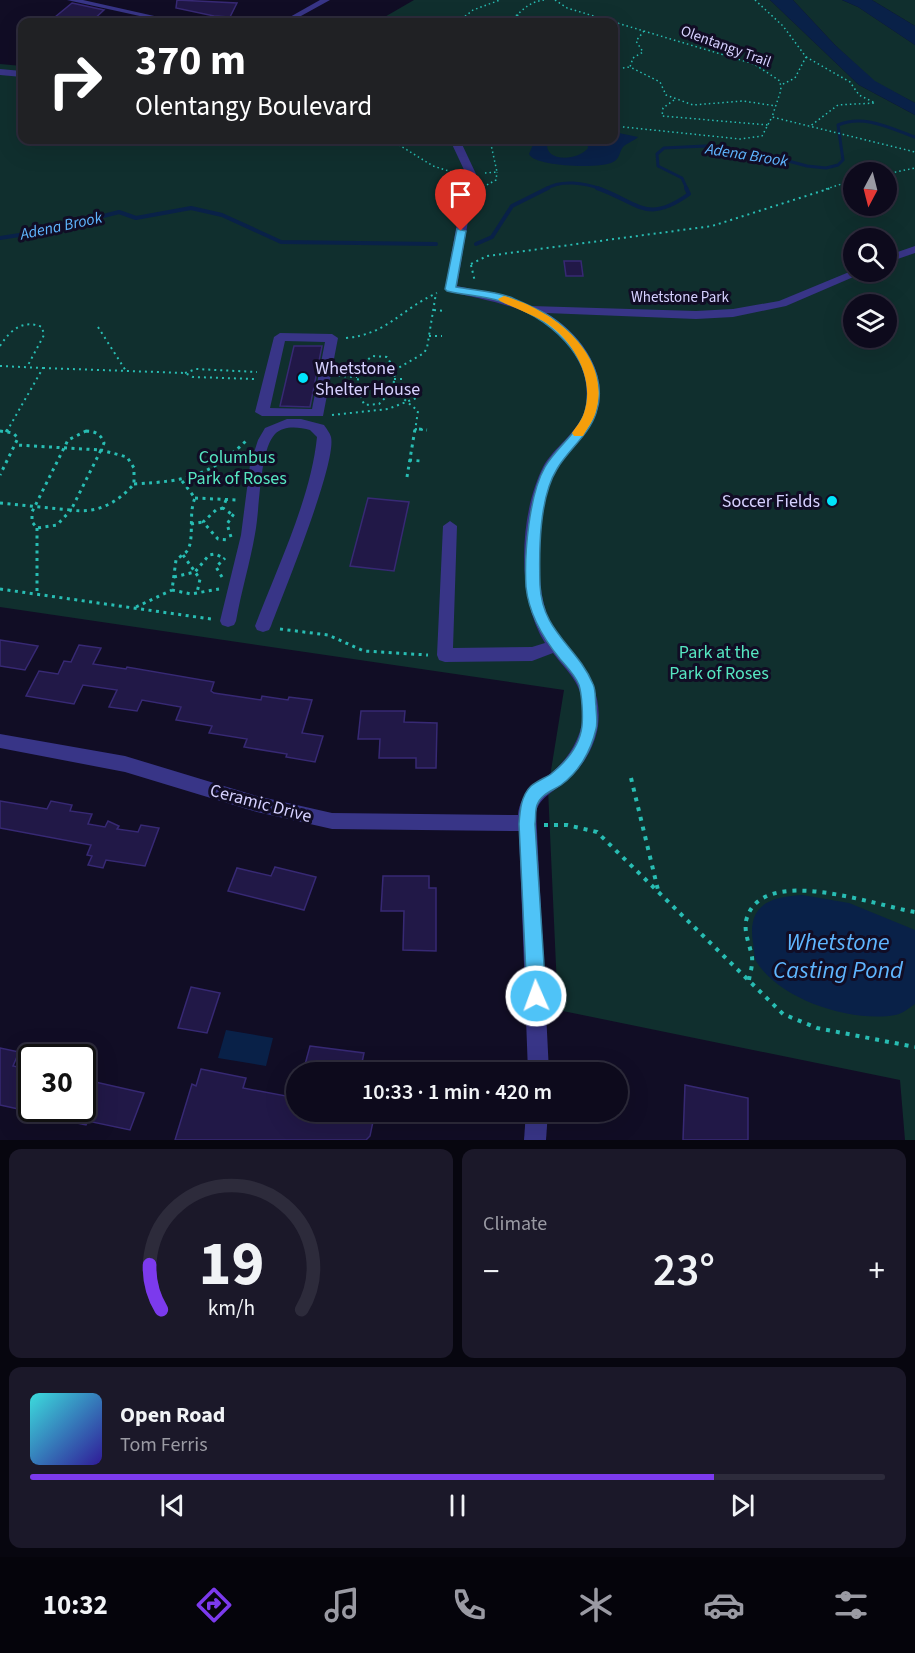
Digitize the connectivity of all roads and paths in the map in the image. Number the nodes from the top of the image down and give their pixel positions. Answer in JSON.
{"nodes":[{"id":1,"x":71,"y":0,"type":"edge"},
{"id":2,"x":326,"y":0,"type":"edge"},
{"id":3,"x":500,"y":0,"type":"edge"},
{"id":4,"x":544,"y":0,"type":"edge"},
{"id":5,"x":555,"y":0,"type":"edge"},
{"id":6,"x":755,"y":0,"type":"edge"},
{"id":7,"x":492,"y":1,"type":"edge"},
{"id":8,"x":517,"y":15,"type":"junction"},
{"id":9,"x":158,"y":18,"type":"edge"},
{"id":10,"x":292,"y":18,"type":"edge"},
{"id":11,"x":463,"y":18,"type":"edge"},
{"id":12,"x":514,"y":18,"type":"edge"},
{"id":13,"x":524,"y":18,"type":"edge"},
{"id":14,"x":600,"y":18,"type":"edge"},
{"id":15,"x":618,"y":23,"type":"edge"},
{"id":16,"x":644,"y":31,"type":"junction"},
{"id":17,"x":806,"y":57,"type":"junction"},
{"id":18,"x":630,"y":67,"type":"junction"},
{"id":19,"x":618,"y":68,"type":"edge"},
{"id":20,"x":0,"y":72,"type":"edge"},
{"id":21,"x":18,"y":74,"type":"edge"},
{"id":22,"x":781,"y":85,"type":"junction"},
{"id":23,"x":674,"y":100,"type":"junction"},
{"id":24,"x":776,"y":106,"type":"junction"},
{"id":25,"x":772,"y":117,"type":"junction"},
{"id":26,"x":768,"y":125,"type":"junction"},
{"id":27,"x":618,"y":126,"type":"edge"},
{"id":28,"x":809,"y":127,"type":"junction"},
{"id":29,"x":397,"y":144,"type":"edge"},
{"id":30,"x":457,"y":144,"type":"edge"},
{"id":31,"x":491,"y":144,"type":"edge"},
{"id":32,"x":915,"y":152,"type":"edge"},
{"id":33,"x":915,"y":168,"type":"edge"},
{"id":34,"x":498,"y":172,"type":"junction"},
{"id":35,"x":897,"y":172,"type":"edge"},
{"id":36,"x":471,"y":174,"type":"junction"},
{"id":37,"x":843,"y":184,"type":"edge"},
{"id":38,"x":474,"y":190,"type":"dead end"},
{"id":39,"x":915,"y":249,"type":"edge"},
{"id":40,"x":897,"y":256,"type":"edge"},
{"id":41,"x":471,"y":264,"type":"dead end"},
{"id":42,"x":843,"y":279,"type":"edge"},
{"id":43,"x":444,"y":291,"type":"junction"},
{"id":44,"x":528,"y":309,"type":"junction"},
{"id":45,"x":434,"y":310,"type":"junction"},
{"id":46,"x":446,"y":311,"type":"dead end"},
{"id":47,"x":98,"y":327,"type":"dead end"},
{"id":48,"x":429,"y":336,"type":"junction"},
{"id":49,"x":441,"y":336,"type":"dead end"},
{"id":50,"x":332,"y":338,"type":"junction"},
{"id":51,"x":0,"y":346,"type":"edge"},
{"id":52,"x":0,"y":366,"type":"edge"},
{"id":53,"x":27,"y":367,"type":"junction"},
{"id":54,"x":43,"y":368,"type":"junction"},
{"id":55,"x":395,"y":370,"type":"junction"},
{"id":56,"x":126,"y":371,"type":"junction"},
{"id":57,"x":185,"y":373,"type":"junction"},
{"id":58,"x":271,"y":376,"type":"junction"},
{"id":59,"x":348,"y":377,"type":"dead end"},
{"id":60,"x":357,"y":377,"type":"junction"},
{"id":61,"x":394,"y":379,"type":"junction"},
{"id":62,"x":406,"y":379,"type":"dead end"},
{"id":63,"x":393,"y":390,"type":"junction"},
{"id":64,"x":419,"y":397,"type":"dead end"},
{"id":65,"x":408,"y":403,"type":"junction"},
{"id":66,"x":262,"y":412,"type":"junction"},
{"id":67,"x":318,"y":413,"type":"junction"},
{"id":68,"x":415,"y":429,"type":"junction"},
{"id":69,"x":427,"y":430,"type":"dead end"},
{"id":70,"x":0,"y":432,"type":"edge"},
{"id":71,"x":6,"y":432,"type":"junction"},
{"id":72,"x":16,"y":445,"type":"junction"},
{"id":73,"x":63,"y":449,"type":"junction"},
{"id":74,"x":101,"y":450,"type":"junction"},
{"id":75,"x":409,"y":460,"type":"junction"},
{"id":76,"x":421,"y":461,"type":"dead end"},
{"id":77,"x":0,"y":475,"type":"edge"},
{"id":78,"x":406,"y":477,"type":"dead end"},
{"id":79,"x":182,"y":481,"type":"junction"},
{"id":80,"x":134,"y":484,"type":"junction"},
{"id":81,"x":195,"y":498,"type":"junction"},
{"id":82,"x":226,"y":500,"type":"junction"},
{"id":83,"x":0,"y":503,"type":"edge"},
{"id":84,"x":240,"y":504,"type":"dead end"},
{"id":85,"x":34,"y":506,"type":"junction"},
{"id":86,"x":223,"y":508,"type":"junction"},
{"id":87,"x":238,"y":509,"type":"dead end"},
{"id":88,"x":71,"y":510,"type":"junction"},
{"id":89,"x":232,"y":514,"type":"junction"},
{"id":90,"x":237,"y":518,"type":"dead end"},
{"id":91,"x":203,"y":522,"type":"junction"},
{"id":92,"x":191,"y":524,"type":"junction"},
{"id":93,"x":450,"y":526,"type":"dead end"},
{"id":94,"x":37,"y":528,"type":"junction"},
{"id":95,"x":235,"y":538,"type":"junction"},
{"id":96,"x":236,"y":546,"type":"dead end"},
{"id":97,"x":232,"y":552,"type":"dead end"},
{"id":98,"x":183,"y":555,"type":"junction"},
{"id":99,"x":224,"y":558,"type":"junction"},
{"id":100,"x":195,"y":572,"type":"junction"},
{"id":101,"x":174,"y":577,"type":"junction"},
{"id":102,"x":224,"y":579,"type":"dead end"},
{"id":103,"x":222,"y":587,"type":"dead end"},
{"id":104,"x":172,"y":590,"type":"junction"},
{"id":105,"x":197,"y":594,"type":"junction"},
{"id":106,"x":36,"y":595,"type":"dead end"},
{"id":107,"x":135,"y":608,"type":"dead end"},
{"id":108,"x":228,"y":621,"type":"dead end"},
{"id":109,"x":264,"y":626,"type":"dead end"},
{"id":110,"x":557,"y":645,"type":"junction"},
{"id":111,"x":0,"y":741,"type":"edge"},
{"id":112,"x":631,"y":778,"type":"dead end"},
{"id":113,"x":527,"y":824,"type":"junction"},
{"id":114,"x":659,"y":892,"type":"junction"},
{"id":115,"x":915,"y":912,"type":"edge"},
{"id":116,"x":749,"y":980,"type":"junction"},
{"id":117,"x":915,"y":1047,"type":"edge"},
{"id":118,"x":539,"y":1062,"type":"edge"},
{"id":119,"x":537,"y":1122,"type":"edge"},
{"id":120,"x":536,"y":1140,"type":"edge"}],
"edges":[{"from":1,"to":9,"type":"street"},
{"from":2,"to":10,"type":"street"},
{"from":3,"to":7,"type":"path"},
{"from":4,"to":8,"type":"path"},
{"from":5,"to":14,"type":"path","name":"Olentangy Trail"},
{"from":6,"to":17,"type":"path"},
{"from":7,"to":11,"type":"path"},
{"from":8,"to":12,"type":"path"},
{"from":8,"to":13,"type":"path"},
{"from":15,"to":16,"type":"path","name":"Olentangy Trail"},
{"from":16,"to":18,"type":"path"},
{"from":16,"to":22,"type":"path","name":"Olentangy Trail"},
{"from":17,"to":22,"type":"path"},
{"from":17,"to":28,"type":"path"},
{"from":18,"to":19,"type":"path"},
{"from":18,"to":23,"type":"path"},
{"from":20,"to":21,"type":"street"},
{"from":22,"to":24,"type":"path","name":"Olentangy Trail"},
{"from":23,"to":24,"type":"path"},
{"from":23,"to":26,"type":"path"},
{"from":24,"to":25,"type":"path","name":"Olentangy Trail"},
{"from":25,"to":26,"type":"path","name":"Olentangy Trail"},
{"from":25,"to":28,"type":"path"},
{"from":26,"to":27,"type":"path"},
{"from":28,"to":32,"type":"path"},
{"from":29,"to":36,"type":"path"},
{"from":30,"to":36,"type":"street"},
{"from":31,"to":34,"type":"path"},
{"from":33,"to":35,"type":"path"},
{"from":34,"to":36,"type":"path"},
{"from":34,"to":38,"type":"path"},
{"from":36,"to":43,"type":"street"},
{"from":37,"to":41,"type":"path"},
{"from":39,"to":40,"type":"street"},
{"from":42,"to":44,"type":"street","name":"Whetstone Park"},
{"from":43,"to":44,"type":"street"},
{"from":43,"to":45,"type":"path"},
{"from":43,"to":50,"type":"path"},
{"from":44,"to":110,"type":"street"},
{"from":45,"to":46,"type":"path"},
{"from":45,"to":48,"type":"path"},
{"from":47,"to":56,"type":"path"},
{"from":48,"to":49,"type":"path"},
{"from":48,"to":55,"type":"path"},
{"from":50,"to":58,"type":"street"},
{"from":50,"to":67,"type":"street"},
{"from":51,"to":53,"type":"path"},
{"from":52,"to":53,"type":"path"},
{"from":53,"to":54,"type":"path"},
{"from":54,"to":56,"type":"path"},
{"from":54,"to":71,"type":"path"},
{"from":55,"to":60,"type":"path"},
{"from":55,"to":61,"type":"path"},
{"from":56,"to":57,"type":"path"},
{"from":57,"to":58,"type":"path"},
{"from":57,"to":58,"type":"path"},
{"from":58,"to":66,"type":"street"},
{"from":59,"to":60,"type":"path"},
{"from":60,"to":63,"type":"path"},
{"from":61,"to":62,"type":"path"},
{"from":61,"to":63,"type":"path"},
{"from":63,"to":65,"type":"path"},
{"from":64,"to":65,"type":"path"},
{"from":65,"to":67,"type":"path"},
{"from":65,"to":68,"type":"path"},
{"from":66,"to":67,"type":"street"},
{"from":66,"to":79,"type":"path"},
{"from":68,"to":69,"type":"path"},
{"from":68,"to":75,"type":"path"},
{"from":70,"to":71,"type":"path"},
{"from":71,"to":72,"type":"path"},
{"from":72,"to":73,"type":"path"},
{"from":72,"to":77,"type":"path"},
{"from":73,"to":74,"type":"path"},
{"from":73,"to":74,"type":"path"},
{"from":73,"to":85,"type":"path"},
{"from":74,"to":80,"type":"path"},
{"from":74,"to":88,"type":"path"},
{"from":75,"to":76,"type":"path"},
{"from":75,"to":78,"type":"path"},
{"from":79,"to":80,"type":"path"},
{"from":79,"to":81,"type":"path"},
{"from":80,"to":88,"type":"path"},
{"from":81,"to":82,"type":"path"},
{"from":81,"to":92,"type":"path"},
{"from":82,"to":84,"type":"path"},
{"from":82,"to":86,"type":"path"},
{"from":83,"to":85,"type":"path"},
{"from":85,"to":88,"type":"path"},
{"from":85,"to":94,"type":"path"},
{"from":86,"to":89,"type":"path"},
{"from":86,"to":91,"type":"path"},
{"from":87,"to":89,"type":"path"},
{"from":88,"to":94,"type":"path"},
{"from":89,"to":90,"type":"path"},
{"from":89,"to":95,"type":"path"},
{"from":91,"to":92,"type":"path"},
{"from":91,"to":95,"type":"path"},
{"from":92,"to":98,"type":"path"},
{"from":93,"to":110,"type":"street"},
{"from":94,"to":106,"type":"path"},
{"from":95,"to":96,"type":"path"},
{"from":97,"to":99,"type":"path"},
{"from":98,"to":100,"type":"path"},
{"from":98,"to":101,"type":"path"},
{"from":99,"to":100,"type":"path"},
{"from":99,"to":102,"type":"path"},
{"from":100,"to":101,"type":"path"},
{"from":100,"to":105,"type":"path"},
{"from":101,"to":104,"type":"path"},
{"from":103,"to":105,"type":"path"},
{"from":104,"to":105,"type":"path"},
{"from":104,"to":107,"type":"path"},
{"from":108,"to":109,"type":"street"},
{"from":110,"to":113,"type":"street"},
{"from":111,"to":113,"type":"street","name":"Ceramic Drive"},
{"from":112,"to":114,"type":"path"},
{"from":113,"to":114,"type":"path"},
{"from":113,"to":118,"type":"street"},
{"from":114,"to":116,"type":"path"},
{"from":115,"to":116,"type":"path"},
{"from":116,"to":117,"type":"path"},
{"from":119,"to":120,"type":"street"}]}
